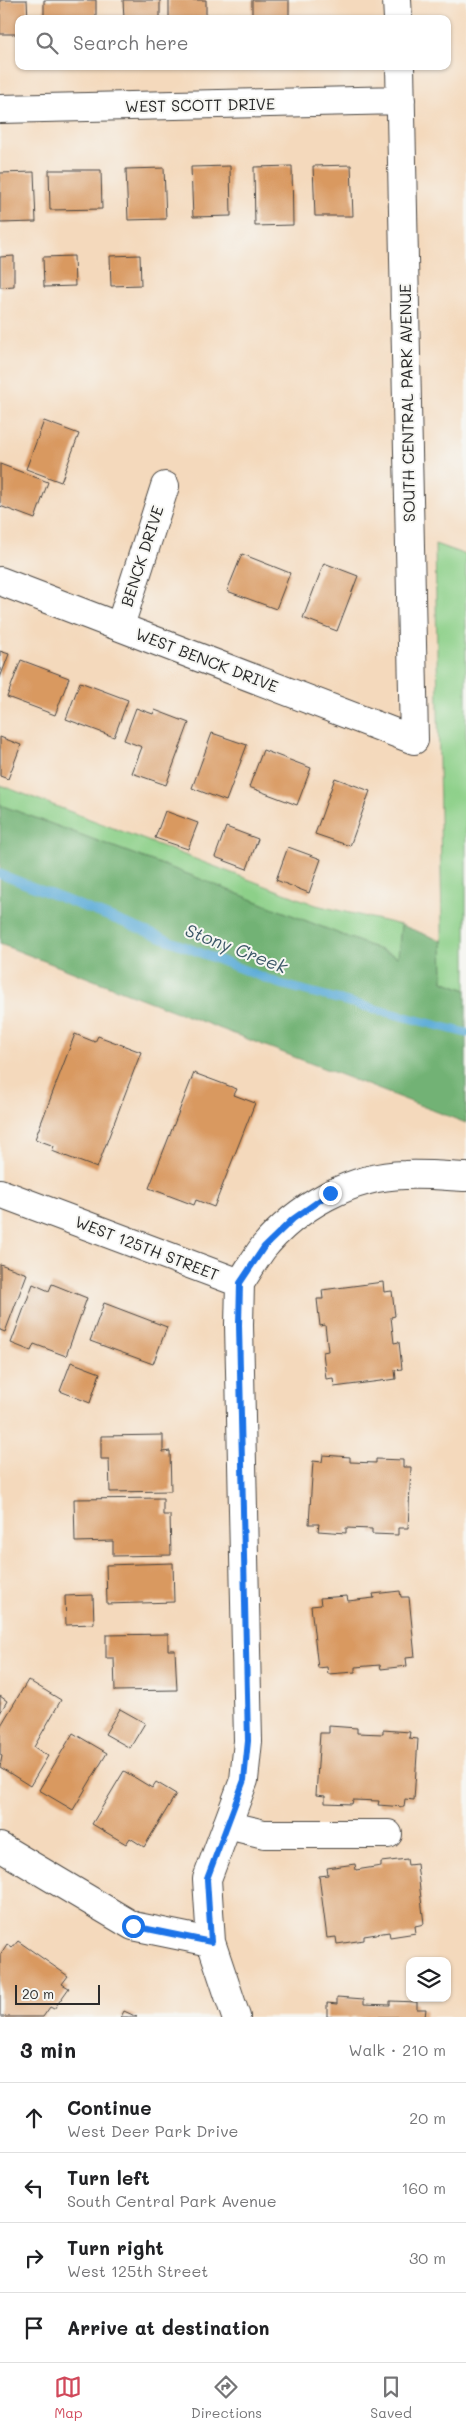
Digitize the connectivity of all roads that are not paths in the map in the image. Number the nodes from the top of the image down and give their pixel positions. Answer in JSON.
{"nodes":[{"id":1,"x":397,"y":0,"type":"edge"},
{"id":2,"x":398,"y":15,"type":"edge"},
{"id":3,"x":400,"y":70,"type":"edge"},
{"id":4,"x":401,"y":100,"type":"junction"},
{"id":5,"x":0,"y":109,"type":"edge"},
{"id":6,"x":165,"y":486,"type":"dead end"},
{"id":7,"x":0,"y":581,"type":"edge"},
{"id":8,"x":120,"y":626,"type":"junction"},
{"id":9,"x":414,"y":740,"type":"joint"},
{"id":10,"x":466,"y":1177,"type":"edge"},
{"id":11,"x":0,"y":1193,"type":"edge"},
{"id":12,"x":240,"y":1283,"type":"junction"},
{"id":13,"x":227,"y":1825,"type":"junction"},
{"id":14,"x":388,"y":1834,"type":"dead end"},
{"id":15,"x":0,"y":1847,"type":"edge"},
{"id":16,"x":211,"y":1942,"type":"junction"},
{"id":17,"x":236,"y":2017,"type":"edge"}],
"edges":[{"from":1,"to":2,"type":"street"},
{"from":3,"to":4,"type":"street","name":"SOUTH CENTRAL PARK AVENUE"},
{"from":4,"to":5,"type":"street","name":"WEST SCOTT DRIVE"},
{"from":4,"to":9,"type":"street","name":"SOUTH CENTRAL PARK AVENUE"},
{"from":6,"to":8,"type":"street","name":"BENCK DRIVE"},
{"from":7,"to":8,"type":"street","name":"WEST BENCK DRIVE"},
{"from":8,"to":9,"type":"street","name":"WEST BENCK DRIVE"},
{"from":10,"to":12,"type":"street","name":"WEST 125TH STREET"},
{"from":11,"to":12,"type":"street","name":"WEST 125TH STREET"},
{"from":12,"to":13,"type":"street"},
{"from":13,"to":14,"type":"street"},
{"from":13,"to":16,"type":"street"},
{"from":15,"to":16,"type":"street"},
{"from":16,"to":17,"type":"street"}]}
